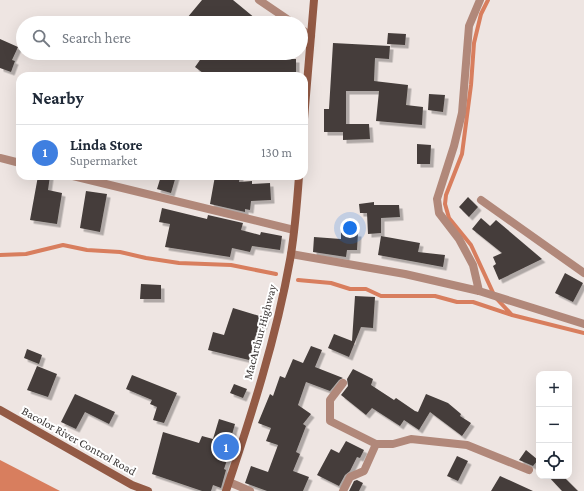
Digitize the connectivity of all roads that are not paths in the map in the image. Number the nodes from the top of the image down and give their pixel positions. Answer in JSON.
{"nodes":[{"id":1,"x":259,"y":0,"type":"edge"},
{"id":2,"x":314,"y":0,"type":"edge"},
{"id":3,"x":480,"y":0,"type":"edge"},
{"id":4,"x":282,"y":16,"type":"edge"},
{"id":5,"x":308,"y":34,"type":"edge"},
{"id":6,"x":311,"y":36,"type":"junction"},
{"id":7,"x":308,"y":72,"type":"edge"},
{"id":8,"x":0,"y":158,"type":"edge"},
{"id":9,"x":16,"y":162,"type":"edge"},
{"id":10,"x":89,"y":180,"type":"edge"},
{"id":11,"x":299,"y":180,"type":"edge"},
{"id":12,"x":481,"y":200,"type":"dead end"},
{"id":13,"x":294,"y":230,"type":"junction"},
{"id":14,"x":291,"y":254,"type":"junction"},
{"id":15,"x":584,"y":273,"type":"edge"},
{"id":16,"x":483,"y":292,"type":"junction"},
{"id":17,"x":584,"y":324,"type":"edge"},
{"id":18,"x":343,"y":383,"type":"dead end"},
{"id":19,"x":0,"y":410,"type":"edge"},
{"id":20,"x":376,"y":444,"type":"junction"},
{"id":21,"x":529,"y":470,"type":"dead end"},
{"id":22,"x":229,"y":482,"type":"junction"},
{"id":23,"x":148,"y":491,"type":"edge"},
{"id":24,"x":226,"y":491,"type":"edge"},
{"id":25,"x":250,"y":491,"type":"edge"},
{"id":26,"x":343,"y":491,"type":"edge"}],
"edges":[{"from":1,"to":4,"type":"street"},
{"from":2,"to":6,"type":"main road"},
{"from":3,"to":16,"type":"street"},
{"from":5,"to":6,"type":"street"},
{"from":6,"to":7,"type":"main road"},
{"from":8,"to":9,"type":"street"},
{"from":10,"to":13,"type":"street"},
{"from":11,"to":13,"type":"main road","name":"MacArthur Highway"},
{"from":12,"to":15,"type":"street"},
{"from":13,"to":14,"type":"main road","name":"MacArthur Highway"},
{"from":14,"to":16,"type":"street"},
{"from":14,"to":22,"type":"main road","name":"MacArthur Highway"},
{"from":16,"to":17,"type":"street"},
{"from":18,"to":20,"type":"street"},
{"from":19,"to":23,"type":"main road","name":"Bacolor River Control Road"},
{"from":20,"to":21,"type":"street"},
{"from":20,"to":26,"type":"street"},
{"from":22,"to":24,"type":"main road","name":"MacArthur Highway"},
{"from":22,"to":25,"type":"street"}]}
